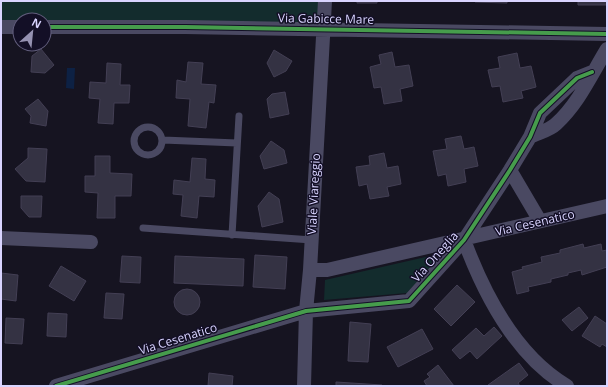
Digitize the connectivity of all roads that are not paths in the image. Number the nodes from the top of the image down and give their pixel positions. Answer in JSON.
{"nodes":[{"id":1,"x":325,"y":1,"type":"edge"},
{"id":2,"x":1,"y":27,"type":"edge"},
{"id":3,"x":12,"y":27,"type":"edge"},
{"id":4,"x":52,"y":27,"type":"edge"},
{"id":5,"x":324,"y":29,"type":"junction"},
{"id":6,"x":607,"y":34,"type":"edge"},
{"id":7,"x":607,"y":49,"type":"edge"},
{"id":8,"x":239,"y":116,"type":"dead end"},
{"id":9,"x":163,"y":140,"type":"junction"},
{"id":10,"x":237,"y":143,"type":"junction"},
{"id":11,"x":510,"y":170,"type":"junction"},
{"id":12,"x":607,"y":206,"type":"edge"},
{"id":13,"x":540,"y":220,"type":"junction"},
{"id":14,"x":143,"y":228,"type":"dead end"},
{"id":15,"x":232,"y":235,"type":"junction"},
{"id":16,"x":1,"y":238,"type":"edge"},
{"id":17,"x":312,"y":240,"type":"junction"},
{"id":18,"x":464,"y":240,"type":"junction"},
{"id":19,"x":91,"y":242,"type":"dead end"},
{"id":20,"x":310,"y":270,"type":"junction"},
{"id":21,"x":306,"y":311,"type":"junction"},
{"id":22,"x":56,"y":386,"type":"edge"},
{"id":23,"x":304,"y":386,"type":"edge"},
{"id":24,"x":567,"y":386,"type":"edge"}],
"edges":[{"from":1,"to":5,"type":"street","name":"Viale Viareggio"},
{"from":2,"to":3,"type":"street"},
{"from":4,"to":5,"type":"street","name":"Via Gabicce Mare"},
{"from":5,"to":6,"type":"street","name":"Via Gabicce Mare"},
{"from":5,"to":17,"type":"street","name":"Viale Viareggio"},
{"from":7,"to":11,"type":"street","name":"Via Oneglia"},
{"from":8,"to":10,"type":"lane"},
{"from":9,"to":9,"type":"lane"},
{"from":9,"to":10,"type":"lane"},
{"from":10,"to":15,"type":"lane"},
{"from":11,"to":13,"type":"street"},
{"from":11,"to":18,"type":"street","name":"Via Oneglia"},
{"from":12,"to":13,"type":"street","name":"Via Cesenatico"},
{"from":13,"to":18,"type":"street","name":"Via Cesenatico"},
{"from":14,"to":15,"type":"lane"},
{"from":15,"to":17,"type":"lane"},
{"from":16,"to":19,"type":"street"},
{"from":17,"to":20,"type":"street","name":"Viale Viareggio"},
{"from":18,"to":20,"type":"street","name":"Via Oneglia"},
{"from":18,"to":21,"type":"street","name":"Via Oneglia"},
{"from":18,"to":24,"type":"street"},
{"from":20,"to":21,"type":"street","name":"Viale Viareggio"},
{"from":21,"to":22,"type":"street","name":"Via Cesenatico"},
{"from":21,"to":23,"type":"street","name":"Viale Viareggio"}]}
